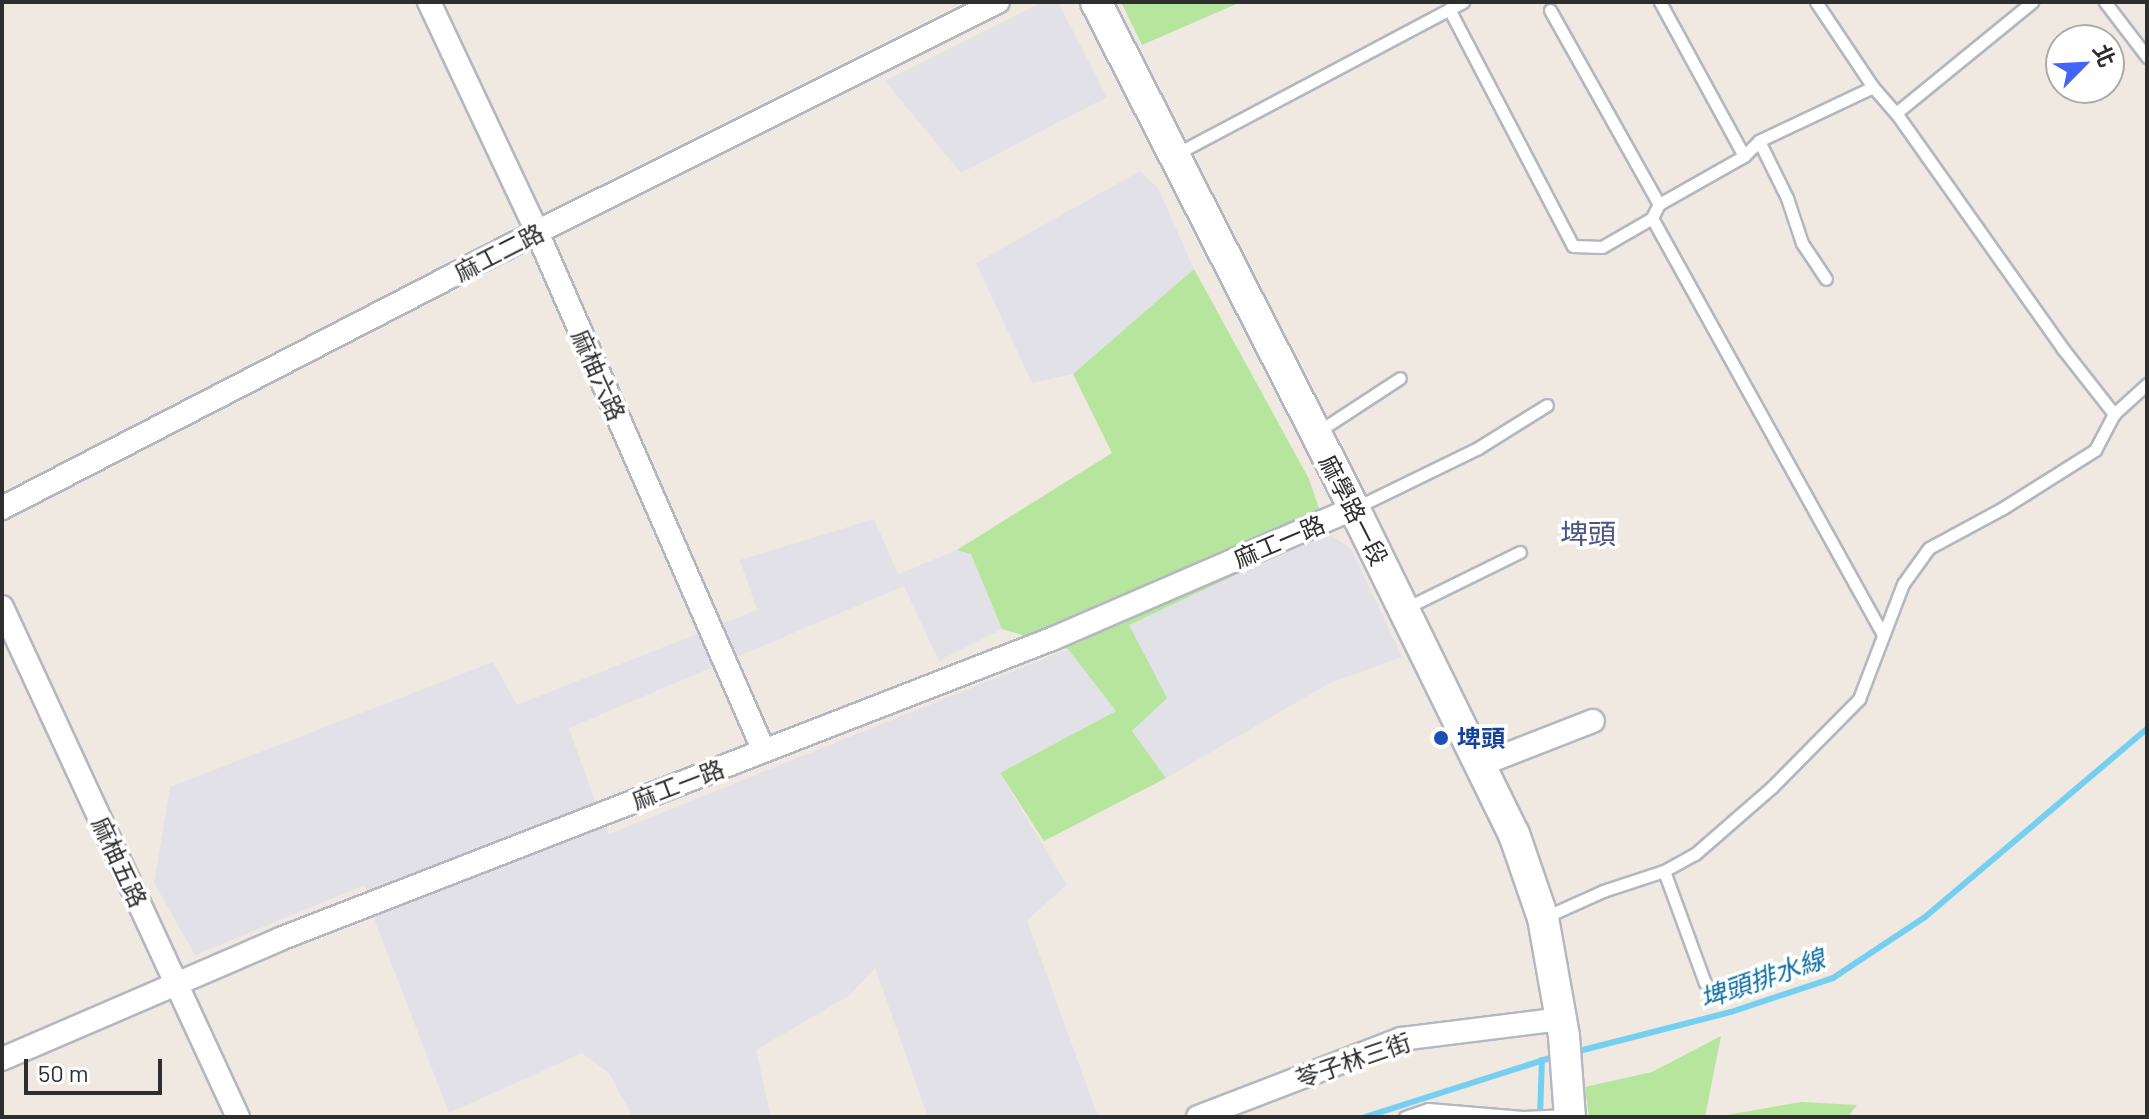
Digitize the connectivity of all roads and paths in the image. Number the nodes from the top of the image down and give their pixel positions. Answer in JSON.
{"nodes":[{"id":1,"x":429,"y":2,"type":"edge"},
{"id":2,"x":998,"y":2,"type":"edge"},
{"id":3,"x":1096,"y":2,"type":"edge"},
{"id":4,"x":1463,"y":2,"type":"edge"},
{"id":5,"x":1660,"y":2,"type":"edge"},
{"id":6,"x":1816,"y":2,"type":"edge"},
{"id":7,"x":2032,"y":2,"type":"edge"},
{"id":8,"x":2105,"y":2,"type":"edge"},
{"id":9,"x":1449,"y":9,"type":"junction"},
{"id":10,"x":1550,"y":10,"type":"dead end"},
{"id":11,"x":2147,"y":57,"type":"edge"},
{"id":12,"x":1873,"y":87,"type":"junction"},
{"id":13,"x":1896,"y":113,"type":"junction"},
{"id":14,"x":1759,"y":141,"type":"junction"},
{"id":15,"x":1173,"y":155,"type":"junction"},
{"id":16,"x":1744,"y":156,"type":"junction"},
{"id":17,"x":1659,"y":204,"type":"junction"},
{"id":18,"x":1652,"y":218,"type":"junction"},
{"id":19,"x":537,"y":232,"type":"junction"},
{"id":20,"x":1826,"y":279,"type":"dead end"},
{"id":21,"x":1400,"y":378,"type":"dead end"},
{"id":22,"x":2147,"y":384,"type":"edge"},
{"id":23,"x":1547,"y":405,"type":"dead end"},
{"id":24,"x":2114,"y":414,"type":"junction"},
{"id":25,"x":1315,"y":433,"type":"junction"},
{"id":26,"x":2,"y":508,"type":"edge"},
{"id":27,"x":1354,"y":508,"type":"junction"},
{"id":28,"x":1520,"y":552,"type":"dead end"},
{"id":29,"x":2,"y":607,"type":"edge"},
{"id":30,"x":1403,"y":609,"type":"junction"},
{"id":31,"x":1883,"y":635,"type":"junction"},
{"id":32,"x":1593,"y":721,"type":"dead end"},
{"id":33,"x":764,"y":751,"type":"junction"},
{"id":34,"x":1480,"y":765,"type":"junction"},
{"id":35,"x":1664,"y":871,"type":"junction"},
{"id":36,"x":1543,"y":918,"type":"junction"},
{"id":37,"x":1705,"y":983,"type":"dead end"},
{"id":38,"x":177,"y":986,"type":"junction"},
{"id":39,"x":1563,"y":1027,"type":"junction"},
{"id":40,"x":2,"y":1059,"type":"edge"},
{"id":41,"x":1571,"y":1116,"type":"edge"},
{"id":42,"x":238,"y":1117,"type":"edge"},
{"id":43,"x":1198,"y":1117,"type":"edge"},
{"id":44,"x":1405,"y":1117,"type":"edge"}],
"edges":[{"from":1,"to":19,"type":"street","name":"麻柚六路"},
{"from":2,"to":19,"type":"street","name":"麻工二路"},
{"from":3,"to":15,"type":"main road","name":"麻學路一段"},
{"from":4,"to":9,"type":"lane"},
{"from":5,"to":16,"type":"lane"},
{"from":6,"to":12,"type":"lane"},
{"from":7,"to":13,"type":"lane"},
{"from":8,"to":11,"type":"lane"},
{"from":9,"to":15,"type":"lane"},
{"from":9,"to":18,"type":"lane"},
{"from":10,"to":17,"type":"lane"},
{"from":12,"to":13,"type":"lane"},
{"from":12,"to":14,"type":"lane"},
{"from":13,"to":24,"type":"lane"},
{"from":14,"to":16,"type":"lane"},
{"from":14,"to":20,"type":"lane"},
{"from":15,"to":25,"type":"main road","name":"麻學路一段"},
{"from":16,"to":17,"type":"lane"},
{"from":17,"to":18,"type":"lane"},
{"from":18,"to":31,"type":"lane"},
{"from":19,"to":26,"type":"street","name":"麻工二路"},
{"from":19,"to":33,"type":"street","name":"麻柚六路"},
{"from":21,"to":25,"type":"lane"},
{"from":22,"to":24,"type":"lane"},
{"from":23,"to":27,"type":"lane"},
{"from":24,"to":31,"type":"lane"},
{"from":25,"to":27,"type":"main road","name":"麻學路一段"},
{"from":27,"to":30,"type":"main road","name":"麻學路一段"},
{"from":27,"to":33,"type":"street","name":"麻工一路"},
{"from":28,"to":30,"type":"lane"},
{"from":29,"to":38,"type":"street","name":"麻柚五路"},
{"from":30,"to":34,"type":"main road","name":"麻學路一段"},
{"from":31,"to":35,"type":"lane"},
{"from":32,"to":34,"type":"street"},
{"from":33,"to":38,"type":"street","name":"麻工一路"},
{"from":34,"to":36,"type":"main road","name":"麻學路一段"},
{"from":35,"to":36,"type":"lane"},
{"from":35,"to":37,"type":"lane"},
{"from":36,"to":39,"type":"main road","name":"麻學路一段"},
{"from":38,"to":40,"type":"street","name":"麻工一路"},
{"from":38,"to":42,"type":"street","name":"麻柚五路"},
{"from":39,"to":41,"type":"main road","name":"麻學路一段"},
{"from":39,"to":43,"type":"street","name":"苓子林三街"},
{"from":41,"to":44,"type":"lane"}]}
